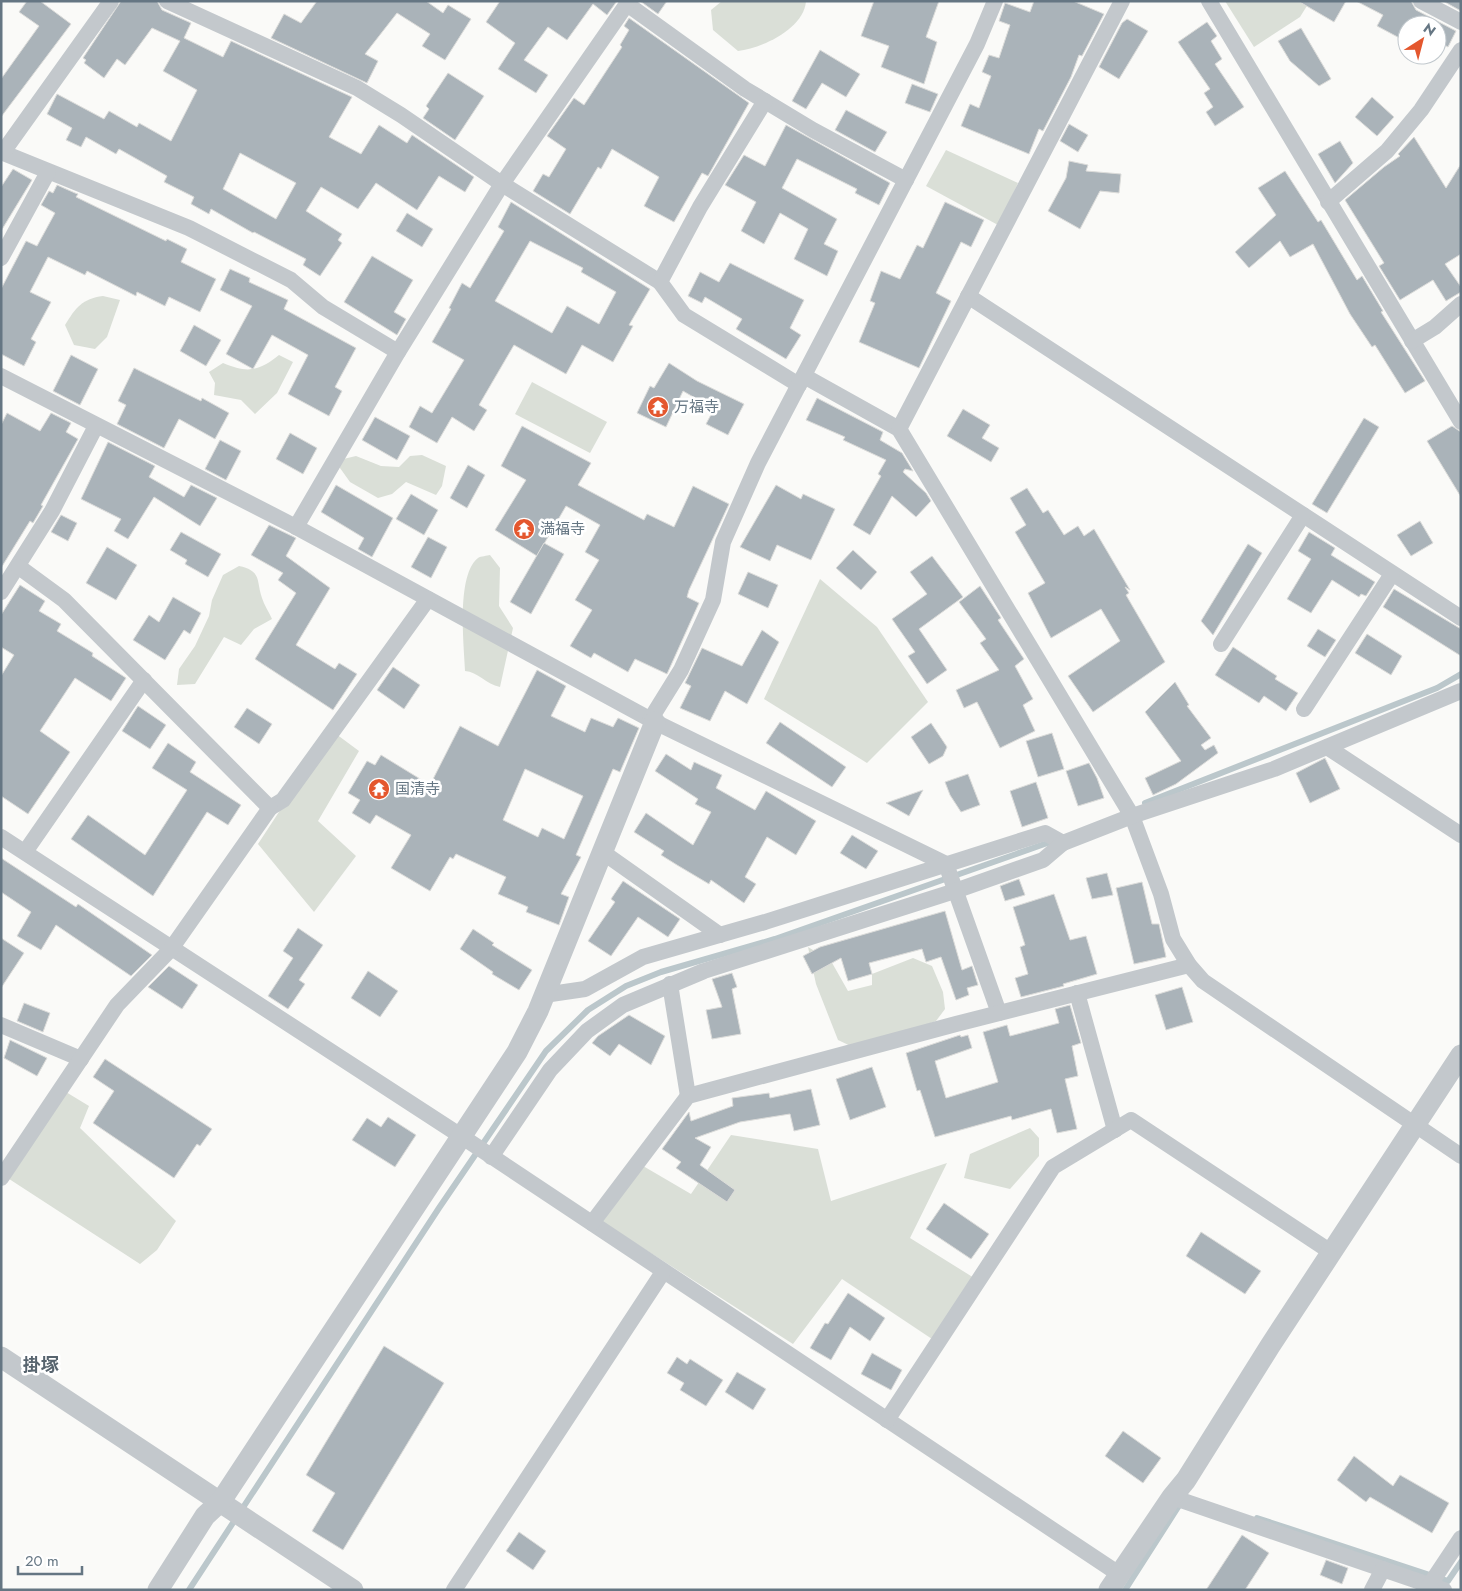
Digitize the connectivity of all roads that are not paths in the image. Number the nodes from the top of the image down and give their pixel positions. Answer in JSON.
{"nodes":[{"id":1,"x":111,"y":1,"type":"edge"},
{"id":2,"x":167,"y":1,"type":"edge"},
{"id":3,"x":995,"y":1,"type":"edge"},
{"id":4,"x":1122,"y":1,"type":"edge"},
{"id":5,"x":1209,"y":1,"type":"edge"},
{"id":6,"x":1421,"y":1,"type":"edge"},
{"id":7,"x":628,"y":3,"type":"edge"},
{"id":8,"x":1461,"y":22,"type":"edge"},
{"id":9,"x":1461,"y":50,"type":"edge"},
{"id":10,"x":765,"y":101,"type":"junction"},
{"id":11,"x":2,"y":152,"type":"edge"},
{"id":12,"x":48,"y":172,"type":"junction"},
{"id":13,"x":906,"y":180,"type":"junction"},
{"id":14,"x":502,"y":184,"type":"junction"},
{"id":15,"x":1328,"y":202,"type":"junction"},
{"id":16,"x":1,"y":258,"type":"edge"},
{"id":17,"x":660,"y":282,"type":"junction"},
{"id":18,"x":968,"y":296,"type":"junction"},
{"id":19,"x":1461,"y":304,"type":"edge"},
{"id":20,"x":1412,"y":342,"type":"junction"},
{"id":21,"x":398,"y":352,"type":"junction"},
{"id":22,"x":1,"y":376,"type":"edge"},
{"id":23,"x":801,"y":380,"type":"junction"},
{"id":24,"x":1461,"y":422,"type":"edge"},
{"id":25,"x":96,"y":426,"type":"junction"},
{"id":26,"x":899,"y":429,"type":"junction"},
{"id":27,"x":1303,"y":515,"type":"junction"},
{"id":28,"x":296,"y":527,"type":"junction"},
{"id":29,"x":19,"y":567,"type":"junction"},
{"id":30,"x":1392,"y":574,"type":"junction"},
{"id":31,"x":1,"y":592,"type":"edge"},
{"id":32,"x":428,"y":599,"type":"junction"},
{"id":33,"x":1461,"y":618,"type":"edge"},
{"id":34,"x":1221,"y":644,"type":"dead end"},
{"id":35,"x":144,"y":680,"type":"junction"},
{"id":36,"x":1461,"y":691,"type":"edge"},
{"id":37,"x":1304,"y":709,"type":"dead end"},
{"id":38,"x":652,"y":721,"type":"junction"},
{"id":39,"x":1327,"y":747,"type":"junction"},
{"id":40,"x":270,"y":808,"type":"junction"},
{"id":41,"x":1132,"y":816,"type":"junction"},
{"id":42,"x":1461,"y":835,"type":"edge"},
{"id":43,"x":1,"y":837,"type":"edge"},
{"id":44,"x":1063,"y":843,"type":"junction"},
{"id":45,"x":601,"y":851,"type":"junction"},
{"id":46,"x":24,"y":852,"type":"junction"},
{"id":47,"x":946,"y":864,"type":"junction"},
{"id":48,"x":956,"y":891,"type":"junction"},
{"id":49,"x":720,"y":935,"type":"junction"},
{"id":50,"x":171,"y":949,"type":"junction"},
{"id":51,"x":1189,"y":965,"type":"junction"},
{"id":52,"x":670,"y":984,"type":"junction"},
{"id":53,"x":1077,"y":993,"type":"junction"},
{"id":54,"x":544,"y":995,"type":"junction"},
{"id":55,"x":999,"y":1013,"type":"junction"},
{"id":56,"x":1,"y":1025,"type":"edge"},
{"id":57,"x":1461,"y":1055,"type":"edge"},
{"id":58,"x":81,"y":1059,"type":"junction"},
{"id":59,"x":688,"y":1096,"type":"junction"},
{"id":60,"x":1414,"y":1125,"type":"junction"},
{"id":61,"x":1115,"y":1130,"type":"junction"},
{"id":62,"x":461,"y":1136,"type":"junction"},
{"id":63,"x":1461,"y":1156,"type":"edge"},
{"id":64,"x":491,"y":1157,"type":"junction"},
{"id":65,"x":1,"y":1178,"type":"edge"},
{"id":66,"x":592,"y":1223,"type":"junction"},
{"id":67,"x":1332,"y":1252,"type":"junction"},
{"id":68,"x":663,"y":1272,"type":"junction"},
{"id":69,"x":1,"y":1357,"type":"edge"},
{"id":70,"x":888,"y":1420,"type":"junction"},
{"id":71,"x":1172,"y":1497,"type":"junction"},
{"id":72,"x":221,"y":1501,"type":"junction"},
{"id":73,"x":1461,"y":1538,"type":"edge"},
{"id":74,"x":1383,"y":1570,"type":"junction"},
{"id":75,"x":1114,"y":1582,"type":"edge"},
{"id":76,"x":1437,"y":1588,"type":"edge"},
{"id":77,"x":158,"y":1590,"type":"edge"},
{"id":78,"x":353,"y":1590,"type":"edge"},
{"id":79,"x":454,"y":1590,"type":"edge"},
{"id":80,"x":1372,"y":1590,"type":"edge"}],
"edges":[{"from":1,"to":11,"type":"street"},
{"from":2,"to":14,"type":"street"},
{"from":3,"to":13,"type":"street"},
{"from":4,"to":18,"type":"street"},
{"from":5,"to":15,"type":"street"},
{"from":6,"to":8,"type":"street"},
{"from":7,"to":10,"type":"street"},
{"from":7,"to":14,"type":"street"},
{"from":9,"to":15,"type":"street"},
{"from":10,"to":13,"type":"street"},
{"from":10,"to":17,"type":"street"},
{"from":11,"to":12,"type":"street"},
{"from":12,"to":16,"type":"street"},
{"from":12,"to":21,"type":"street"},
{"from":13,"to":23,"type":"street"},
{"from":14,"to":17,"type":"street"},
{"from":14,"to":21,"type":"street"},
{"from":15,"to":20,"type":"street"},
{"from":17,"to":23,"type":"street"},
{"from":18,"to":26,"type":"street"},
{"from":18,"to":27,"type":"street"},
{"from":19,"to":20,"type":"street"},
{"from":20,"to":24,"type":"street"},
{"from":21,"to":28,"type":"street"},
{"from":22,"to":25,"type":"street"},
{"from":23,"to":26,"type":"street"},
{"from":23,"to":38,"type":"street"},
{"from":25,"to":28,"type":"street"},
{"from":25,"to":29,"type":"street"},
{"from":26,"to":41,"type":"street"},
{"from":27,"to":30,"type":"street"},
{"from":27,"to":34,"type":"street"},
{"from":28,"to":32,"type":"street"},
{"from":29,"to":31,"type":"street"},
{"from":29,"to":35,"type":"street"},
{"from":30,"to":33,"type":"street"},
{"from":30,"to":37,"type":"street"},
{"from":32,"to":38,"type":"street"},
{"from":32,"to":40,"type":"street"},
{"from":35,"to":40,"type":"street"},
{"from":35,"to":46,"type":"street"},
{"from":36,"to":39,"type":"street"},
{"from":38,"to":45,"type":"street"},
{"from":38,"to":47,"type":"street"},
{"from":39,"to":41,"type":"street"},
{"from":39,"to":42,"type":"street"},
{"from":40,"to":50,"type":"street"},
{"from":41,"to":44,"type":"street"},
{"from":41,"to":51,"type":"street"},
{"from":43,"to":46,"type":"street"},
{"from":44,"to":47,"type":"street"},
{"from":44,"to":48,"type":"street"},
{"from":45,"to":49,"type":"street"},
{"from":45,"to":54,"type":"street"},
{"from":46,"to":50,"type":"street"},
{"from":47,"to":48,"type":"street"},
{"from":47,"to":49,"type":"street"},
{"from":48,"to":52,"type":"street"},
{"from":48,"to":55,"type":"street"},
{"from":49,"to":54,"type":"street"},
{"from":50,"to":58,"type":"street"},
{"from":50,"to":62,"type":"street"},
{"from":51,"to":53,"type":"street"},
{"from":51,"to":60,"type":"street"},
{"from":52,"to":59,"type":"street"},
{"from":52,"to":64,"type":"street"},
{"from":53,"to":55,"type":"street"},
{"from":53,"to":61,"type":"street"},
{"from":54,"to":62,"type":"street"},
{"from":55,"to":59,"type":"street"},
{"from":56,"to":58,"type":"street"},
{"from":57,"to":60,"type":"street"},
{"from":58,"to":65,"type":"street"},
{"from":59,"to":66,"type":"street"},
{"from":60,"to":63,"type":"street"},
{"from":60,"to":67,"type":"street"},
{"from":61,"to":67,"type":"street"},
{"from":61,"to":70,"type":"street"},
{"from":62,"to":64,"type":"street"},
{"from":62,"to":72,"type":"street"},
{"from":64,"to":66,"type":"street"},
{"from":66,"to":68,"type":"street"},
{"from":67,"to":71,"type":"street"},
{"from":68,"to":70,"type":"street"},
{"from":68,"to":79,"type":"street"},
{"from":69,"to":72,"type":"street"},
{"from":70,"to":75,"type":"street"},
{"from":71,"to":74,"type":"street"},
{"from":71,"to":75,"type":"street"},
{"from":72,"to":77,"type":"street"},
{"from":72,"to":78,"type":"street"},
{"from":73,"to":76,"type":"street"},
{"from":74,"to":76,"type":"street"},
{"from":74,"to":80,"type":"street"}]}
